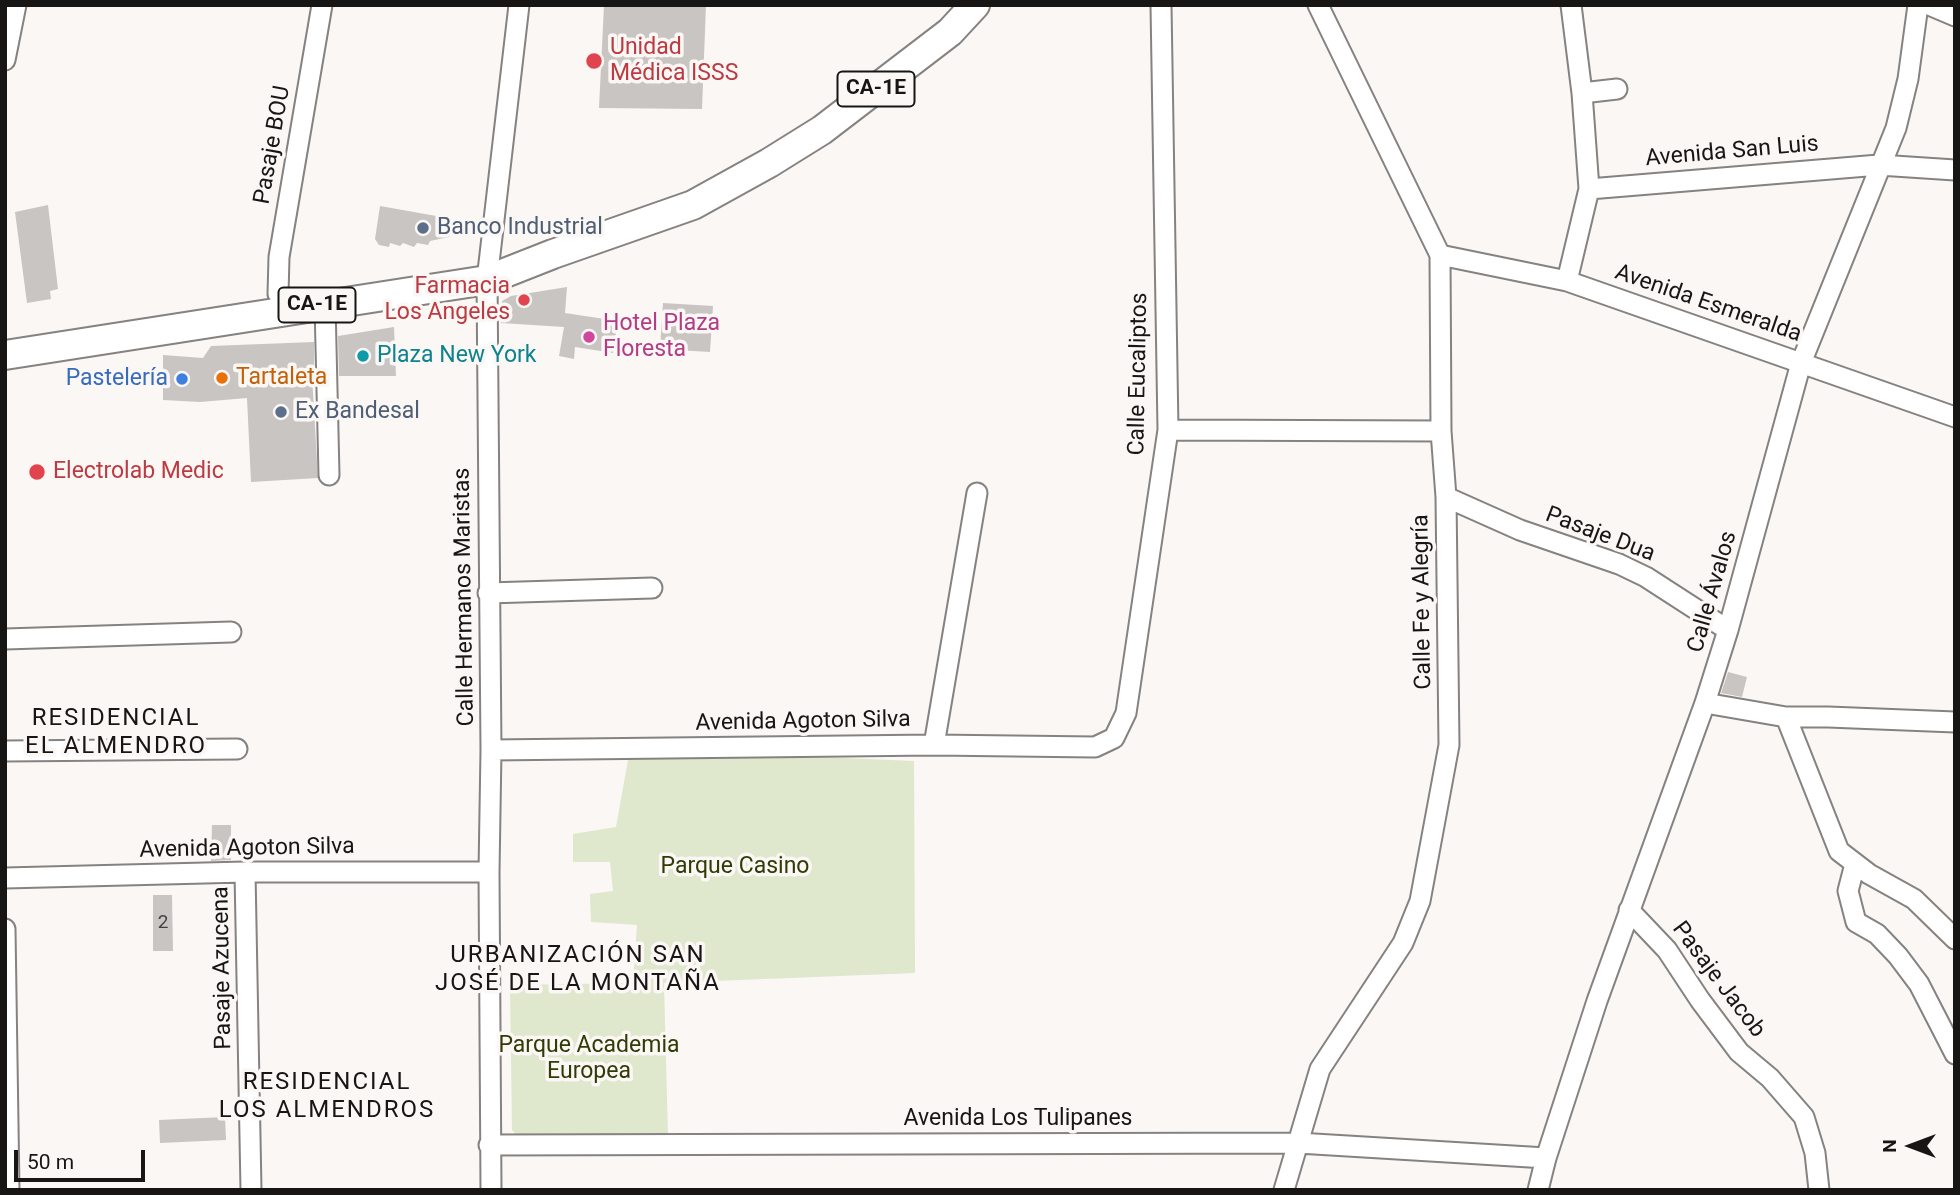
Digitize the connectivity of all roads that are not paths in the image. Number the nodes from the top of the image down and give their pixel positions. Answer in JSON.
{"nodes":[{"id":1,"x":16,"y":5,"type":"edge"},
{"id":2,"x":322,"y":5,"type":"edge"},
{"id":3,"x":519,"y":5,"type":"edge"},
{"id":4,"x":975,"y":5,"type":"edge"},
{"id":5,"x":1161,"y":5,"type":"edge"},
{"id":6,"x":1318,"y":5,"type":"edge"},
{"id":7,"x":1571,"y":5,"type":"edge"},
{"id":8,"x":1918,"y":5,"type":"edge"},
{"id":9,"x":1929,"y":5,"type":"edge"},
{"id":10,"x":1955,"y":16,"type":"edge"},
{"id":11,"x":5,"y":60,"type":"edge"},
{"id":12,"x":1617,"y":89,"type":"dead end"},
{"id":13,"x":1583,"y":93,"type":"junction"},
{"id":14,"x":1879,"y":165,"type":"junction"},
{"id":15,"x":1955,"y":170,"type":"edge"},
{"id":16,"x":1589,"y":189,"type":"junction"},
{"id":17,"x":1440,"y":255,"type":"junction"},
{"id":18,"x":488,"y":270,"type":"junction"},
{"id":19,"x":1567,"y":281,"type":"junction"},
{"id":20,"x":278,"y":294,"type":"junction"},
{"id":21,"x":326,"y":304,"type":"junction"},
{"id":22,"x":5,"y":339,"type":"edge"},
{"id":23,"x":5,"y":355,"type":"edge"},
{"id":24,"x":1801,"y":363,"type":"junction"},
{"id":25,"x":1955,"y":417,"type":"edge"},
{"id":26,"x":1168,"y":430,"type":"junction"},
{"id":27,"x":1441,"y":430,"type":"junction"},
{"id":28,"x":329,"y":475,"type":"dead end"},
{"id":29,"x":977,"y":493,"type":"dead end"},
{"id":30,"x":1446,"y":497,"type":"junction"},
{"id":31,"x":652,"y":588,"type":"dead end"},
{"id":32,"x":488,"y":593,"type":"junction"},
{"id":33,"x":1728,"y":630,"type":"junction"},
{"id":34,"x":232,"y":632,"type":"dead end"},
{"id":35,"x":5,"y":639,"type":"edge"},
{"id":36,"x":1705,"y":703,"type":"junction"},
{"id":37,"x":1786,"y":716,"type":"junction"},
{"id":38,"x":1955,"y":722,"type":"edge"},
{"id":39,"x":1114,"y":738,"type":"joint"},
{"id":40,"x":934,"y":745,"type":"junction"},
{"id":41,"x":237,"y":749,"type":"dead end"},
{"id":42,"x":491,"y":750,"type":"junction"},
{"id":43,"x":5,"y":751,"type":"edge"},
{"id":44,"x":1855,"y":864,"type":"junction"},
{"id":45,"x":245,"y":872,"type":"junction"},
{"id":46,"x":489,"y":872,"type":"junction"},
{"id":47,"x":5,"y":878,"type":"edge"},
{"id":48,"x":1629,"y":910,"type":"junction"},
{"id":49,"x":5,"y":929,"type":"edge"},
{"id":50,"x":5,"y":936,"type":"edge"},
{"id":51,"x":1955,"y":939,"type":"edge"},
{"id":52,"x":1955,"y":1054,"type":"edge"},
{"id":53,"x":489,"y":1145,"type":"junction"},
{"id":54,"x":1296,"y":1152,"type":"junction"},
{"id":55,"x":1546,"y":1158,"type":"junction"},
{"id":56,"x":9,"y":1190,"type":"edge"},
{"id":57,"x":251,"y":1190,"type":"edge"},
{"id":58,"x":491,"y":1190,"type":"edge"},
{"id":59,"x":1284,"y":1190,"type":"edge"},
{"id":60,"x":1301,"y":1190,"type":"edge"},
{"id":61,"x":1538,"y":1190,"type":"edge"},
{"id":62,"x":1819,"y":1190,"type":"edge"}],
"edges":[{"from":1,"to":11,"type":"street"},
{"from":2,"to":20,"type":"street","name":"Pasaje BOU"},
{"from":3,"to":18,"type":"street","name":"Calle Hermanos Maristas"},
{"from":4,"to":18,"type":"highway","number":"CA-1E"},
{"from":5,"to":26,"type":"street","name":"Calle Eucaliptos"},
{"from":6,"to":17,"type":"street","name":"Calle Fe y Alegría"},
{"from":7,"to":13,"type":"street"},
{"from":8,"to":14,"type":"street","name":"Calle Ávalos"},
{"from":9,"to":10,"type":"street"},
{"from":12,"to":13,"type":"street"},
{"from":13,"to":16,"type":"street"},
{"from":14,"to":15,"type":"street","name":"Avenida San Luis"},
{"from":14,"to":16,"type":"street","name":"Avenida San Luis"},
{"from":14,"to":24,"type":"street","name":"Calle Ávalos"},
{"from":16,"to":19,"type":"street"},
{"from":17,"to":19,"type":"street","name":"Avenida Esmeralda"},
{"from":17,"to":27,"type":"street","name":"Calle Fe y Alegría"},
{"from":18,"to":20,"type":"highway","number":"CA-1E"},
{"from":18,"to":21,"type":"highway","number":"CA-1E"},
{"from":18,"to":32,"type":"street","name":"Calle Hermanos Maristas"},
{"from":19,"to":24,"type":"street","name":"Avenida Esmeralda"},
{"from":20,"to":22,"type":"highway","number":"CA-1E"},
{"from":21,"to":23,"type":"highway","number":"CA-1E"},
{"from":21,"to":28,"type":"street"},
{"from":24,"to":25,"type":"street","name":"Avenida Esmeralda"},
{"from":24,"to":33,"type":"street","name":"Calle Ávalos"},
{"from":26,"to":27,"type":"street"},
{"from":26,"to":39,"type":"street","name":"Calle Eucaliptos"},
{"from":27,"to":30,"type":"street","name":"Calle Fe y Alegría"},
{"from":29,"to":40,"type":"street"},
{"from":30,"to":33,"type":"street","name":"Pasaje Dua"},
{"from":30,"to":54,"type":"street","name":"Calle Fe y Alegría"},
{"from":31,"to":32,"type":"street"},
{"from":32,"to":42,"type":"street","name":"Calle Hermanos Maristas"},
{"from":33,"to":36,"type":"street","name":"Calle Ávalos"},
{"from":34,"to":35,"type":"street"},
{"from":36,"to":37,"type":"street"},
{"from":36,"to":48,"type":"street","name":"Calle Ávalos"},
{"from":37,"to":38,"type":"street"},
{"from":37,"to":44,"type":"street"},
{"from":39,"to":40,"type":"street","name":"Avenida Agoton Silva"},
{"from":40,"to":42,"type":"street","name":"Avenida Agoton Silva"},
{"from":41,"to":43,"type":"street"},
{"from":42,"to":46,"type":"street","name":"Calle Hermanos Maristas"},
{"from":44,"to":51,"type":"street"},
{"from":44,"to":52,"type":"street"},
{"from":45,"to":46,"type":"street","name":"Avenida Agoton Silva"},
{"from":45,"to":47,"type":"street","name":"Avenida Agoton Silva"},
{"from":45,"to":57,"type":"street","name":"Pasaje Azucena"},
{"from":46,"to":53,"type":"street","name":"Calle Hermanos Maristas"},
{"from":48,"to":55,"type":"street","name":"Calle Ávalos"},
{"from":48,"to":62,"type":"street","name":"Pasaje Jacob"},
{"from":49,"to":50,"type":"street"},
{"from":50,"to":56,"type":"street"},
{"from":53,"to":54,"type":"street","name":"Avenida Los Tulipanes"},
{"from":53,"to":58,"type":"street","name":"Calle Hermanos Maristas"},
{"from":54,"to":55,"type":"street","name":"Avenida Los Tulipanes"},
{"from":54,"to":59,"type":"street","name":"Calle Fe y Alegría"},
{"from":54,"to":60,"type":"street"},
{"from":55,"to":61,"type":"street","name":"Calle Ávalos"}]}
